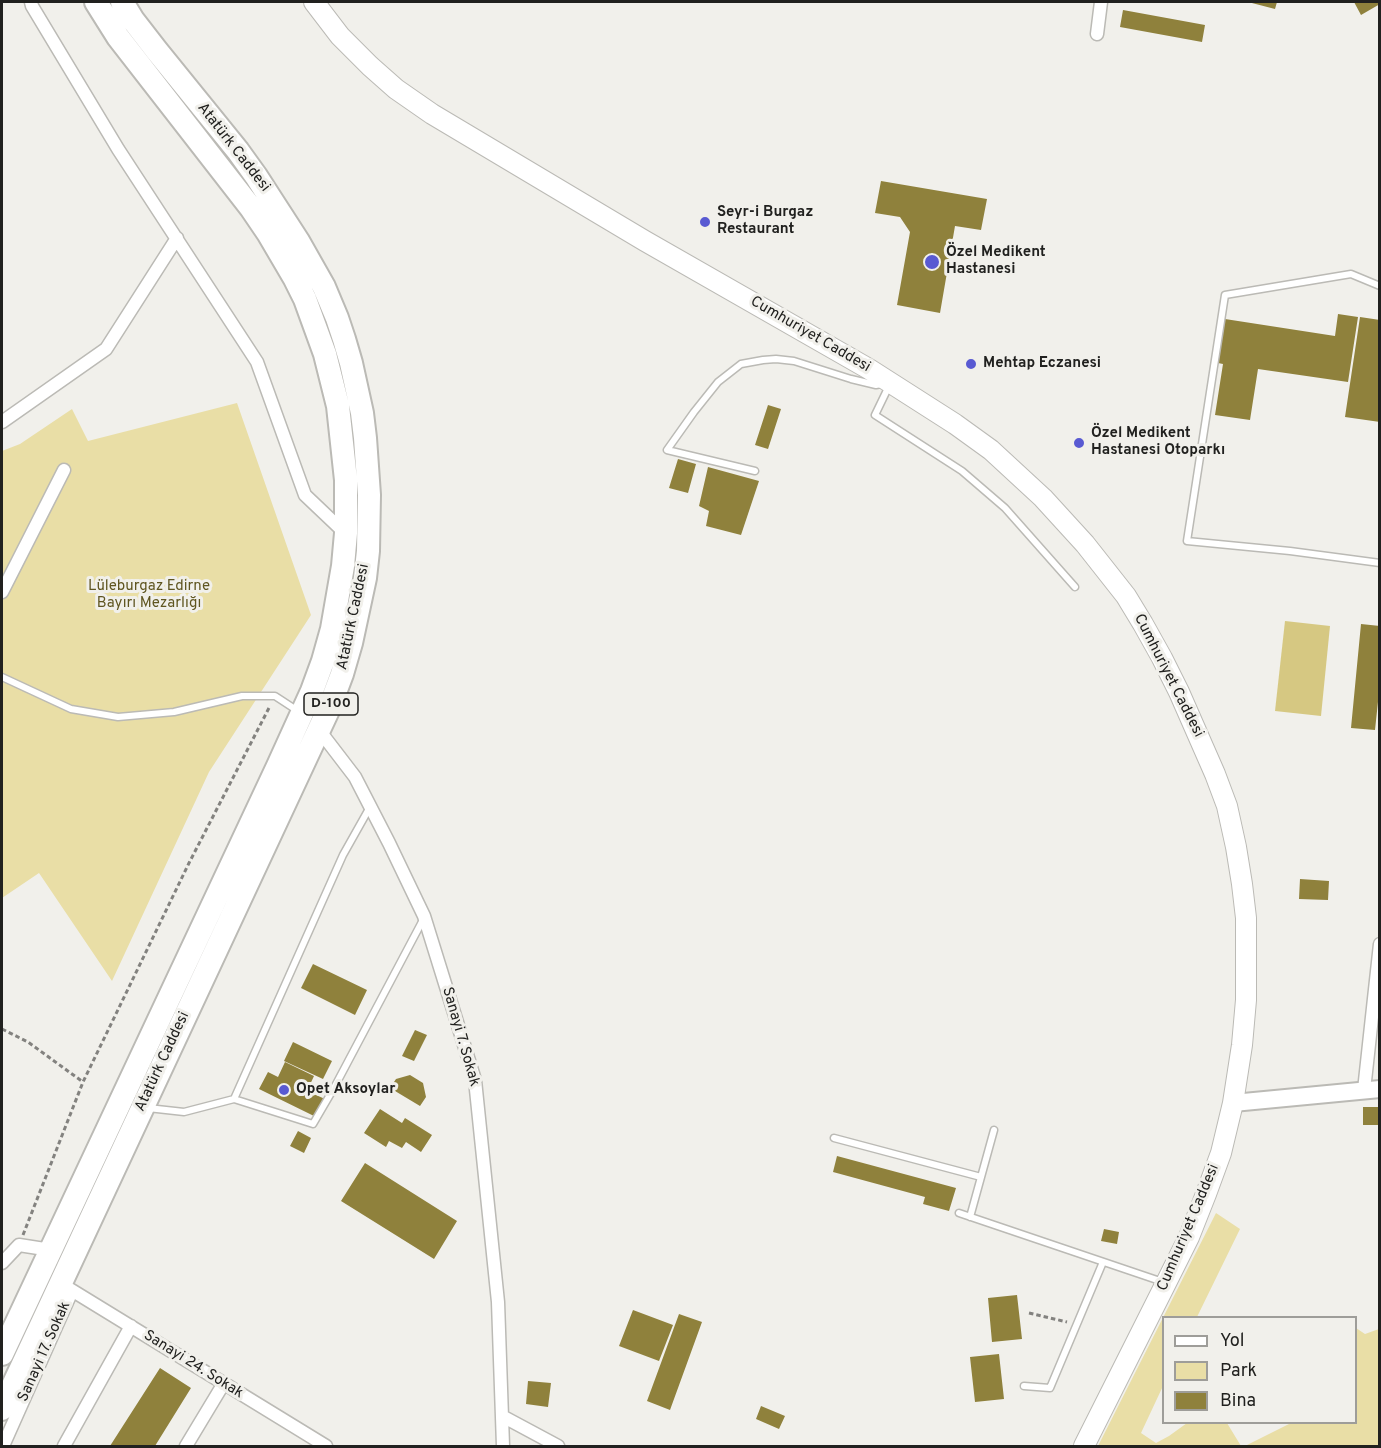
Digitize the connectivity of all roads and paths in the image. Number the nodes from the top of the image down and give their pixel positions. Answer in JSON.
{"nodes":[{"id":1,"x":31,"y":2,"type":"edge"},
{"id":2,"x":96,"y":2,"type":"edge"},
{"id":3,"x":122,"y":2,"type":"edge"},
{"id":4,"x":314,"y":2,"type":"edge"},
{"id":5,"x":1101,"y":2,"type":"edge"},
{"id":6,"x":1097,"y":34,"type":"dead end"},
{"id":7,"x":177,"y":238,"type":"junction"},
{"id":8,"x":1380,"y":286,"type":"edge"},
{"id":9,"x":891,"y":383,"type":"junction"},
{"id":10,"x":2,"y":422,"type":"edge"},
{"id":11,"x":64,"y":470,"type":"dead end"},
{"id":12,"x":755,"y":471,"type":"dead end"},
{"id":13,"x":346,"y":533,"type":"junction"},
{"id":14,"x":1380,"y":563,"type":"edge"},
{"id":15,"x":1075,"y":586,"type":"dead end"},
{"id":16,"x":2,"y":592,"type":"edge"},
{"id":17,"x":2,"y":677,"type":"edge"},
{"id":18,"x":275,"y":696,"type":"junction"},
{"id":19,"x":302,"y":714,"type":"junction"},
{"id":20,"x":319,"y":730,"type":"junction"},
{"id":21,"x":370,"y":807,"type":"junction"},
{"id":22,"x":424,"y":916,"type":"junction"},
{"id":23,"x":1380,"y":944,"type":"edge"},
{"id":24,"x":2,"y":1029,"type":"edge"},
{"id":25,"x":83,"y":1082,"type":"junction"},
{"id":26,"x":1372,"y":1090,"type":"edge"},
{"id":27,"x":234,"y":1099,"type":"junction"},
{"id":28,"x":1233,"y":1103,"type":"junction"},
{"id":29,"x":142,"y":1107,"type":"junction"},
{"id":30,"x":994,"y":1130,"type":"dead end"},
{"id":31,"x":834,"y":1138,"type":"dead end"},
{"id":32,"x":981,"y":1177,"type":"junction"},
{"id":33,"x":959,"y":1213,"type":"dead end"},
{"id":34,"x":970,"y":1217,"type":"junction"},
{"id":35,"x":19,"y":1245,"type":"junction"},
{"id":36,"x":51,"y":1250,"type":"junction"},
{"id":37,"x":1103,"y":1262,"type":"junction"},
{"id":38,"x":2,"y":1263,"type":"edge"},
{"id":39,"x":1166,"y":1283,"type":"junction"},
{"id":40,"x":66,"y":1287,"type":"junction"},
{"id":41,"x":1029,"y":1313,"type":"dead end"},
{"id":42,"x":1077,"y":1324,"type":"junction"},
{"id":43,"x":131,"y":1326,"type":"junction"},
{"id":44,"x":2,"y":1354,"type":"edge"},
{"id":45,"x":224,"y":1383,"type":"junction"},
{"id":46,"x":1024,"y":1386,"type":"dead end"},
{"id":47,"x":2,"y":1408,"type":"edge"},
{"id":48,"x":502,"y":1416,"type":"junction"},
{"id":49,"x":3,"y":1446,"type":"edge"},
{"id":50,"x":64,"y":1446,"type":"edge"},
{"id":51,"x":186,"y":1446,"type":"edge"},
{"id":52,"x":326,"y":1446,"type":"edge"},
{"id":53,"x":503,"y":1446,"type":"edge"},
{"id":54,"x":558,"y":1446,"type":"edge"},
{"id":55,"x":1084,"y":1446,"type":"edge"}],
"edges":[{"from":1,"to":7,"type":"street"},
{"from":2,"to":13,"type":"highway","name":"Atatürk Caddesi","number":"D-100"},
{"from":3,"to":20,"type":"highway","name":"Atatürk Caddesi","number":"D-100"},
{"from":4,"to":9,"type":"main road","name":"Cumhuriyet Caddesi"},
{"from":5,"to":6,"type":"street"},
{"from":7,"to":10,"type":"street"},
{"from":7,"to":13,"type":"street"},
{"from":8,"to":14,"type":"lane"},
{"from":9,"to":12,"type":"lane"},
{"from":9,"to":15,"type":"lane"},
{"from":9,"to":28,"type":"main road","name":"Cumhuriyet Caddesi"},
{"from":11,"to":16,"type":"street"},
{"from":13,"to":19,"type":"highway","name":"Atatürk Caddesi","number":"D-100"},
{"from":17,"to":18,"type":"lane"},
{"from":18,"to":19,"type":"lane"},
{"from":18,"to":25,"type":"path"},
{"from":19,"to":36,"type":"highway","name":"Atatürk Caddesi","number":"D-100"},
{"from":20,"to":21,"type":"street","name":"Sanayi 7. Sokak"},
{"from":20,"to":29,"type":"highway","name":"Atatürk Caddesi","number":"D-100"},
{"from":21,"to":22,"type":"street","name":"Sanayi 7. Sokak"},
{"from":21,"to":27,"type":"lane"},
{"from":22,"to":27,"type":"lane"},
{"from":22,"to":48,"type":"street","name":"Sanayi 7. Sokak"},
{"from":23,"to":26,"type":"street"},
{"from":24,"to":25,"type":"path"},
{"from":25,"to":35,"type":"path"},
{"from":26,"to":28,"type":"street"},
{"from":27,"to":29,"type":"lane"},
{"from":28,"to":39,"type":"main road","name":"Cumhuriyet Caddesi"},
{"from":29,"to":40,"type":"highway","name":"Atatürk Caddesi","number":"D-100"},
{"from":30,"to":32,"type":"lane"},
{"from":31,"to":32,"type":"lane"},
{"from":32,"to":34,"type":"lane"},
{"from":33,"to":34,"type":"lane"},
{"from":34,"to":37,"type":"lane"},
{"from":35,"to":36,"type":"street"},
{"from":35,"to":38,"type":"street"},
{"from":36,"to":44,"type":"highway","name":"Atatürk Caddesi","number":"D-100"},
{"from":37,"to":39,"type":"lane"},
{"from":37,"to":42,"type":"lane"},
{"from":39,"to":55,"type":"main road","name":"Cumhuriyet Caddesi"},
{"from":40,"to":43,"type":"street","name":"Sanayi 24. Sokak"},
{"from":40,"to":47,"type":"highway","name":"Atatürk Caddesi","number":"D-100"},
{"from":40,"to":49,"type":"street","name":"Sanayi 17. Sokak"},
{"from":41,"to":42,"type":"path"},
{"from":42,"to":46,"type":"lane"},
{"from":43,"to":45,"type":"street","name":"Sanayi 24. Sokak"},
{"from":43,"to":50,"type":"street"},
{"from":45,"to":51,"type":"street"},
{"from":45,"to":52,"type":"street","name":"Sanayi 24. Sokak"},
{"from":48,"to":53,"type":"street","name":"Sanayi 7. Sokak"},
{"from":48,"to":54,"type":"street"}]}
